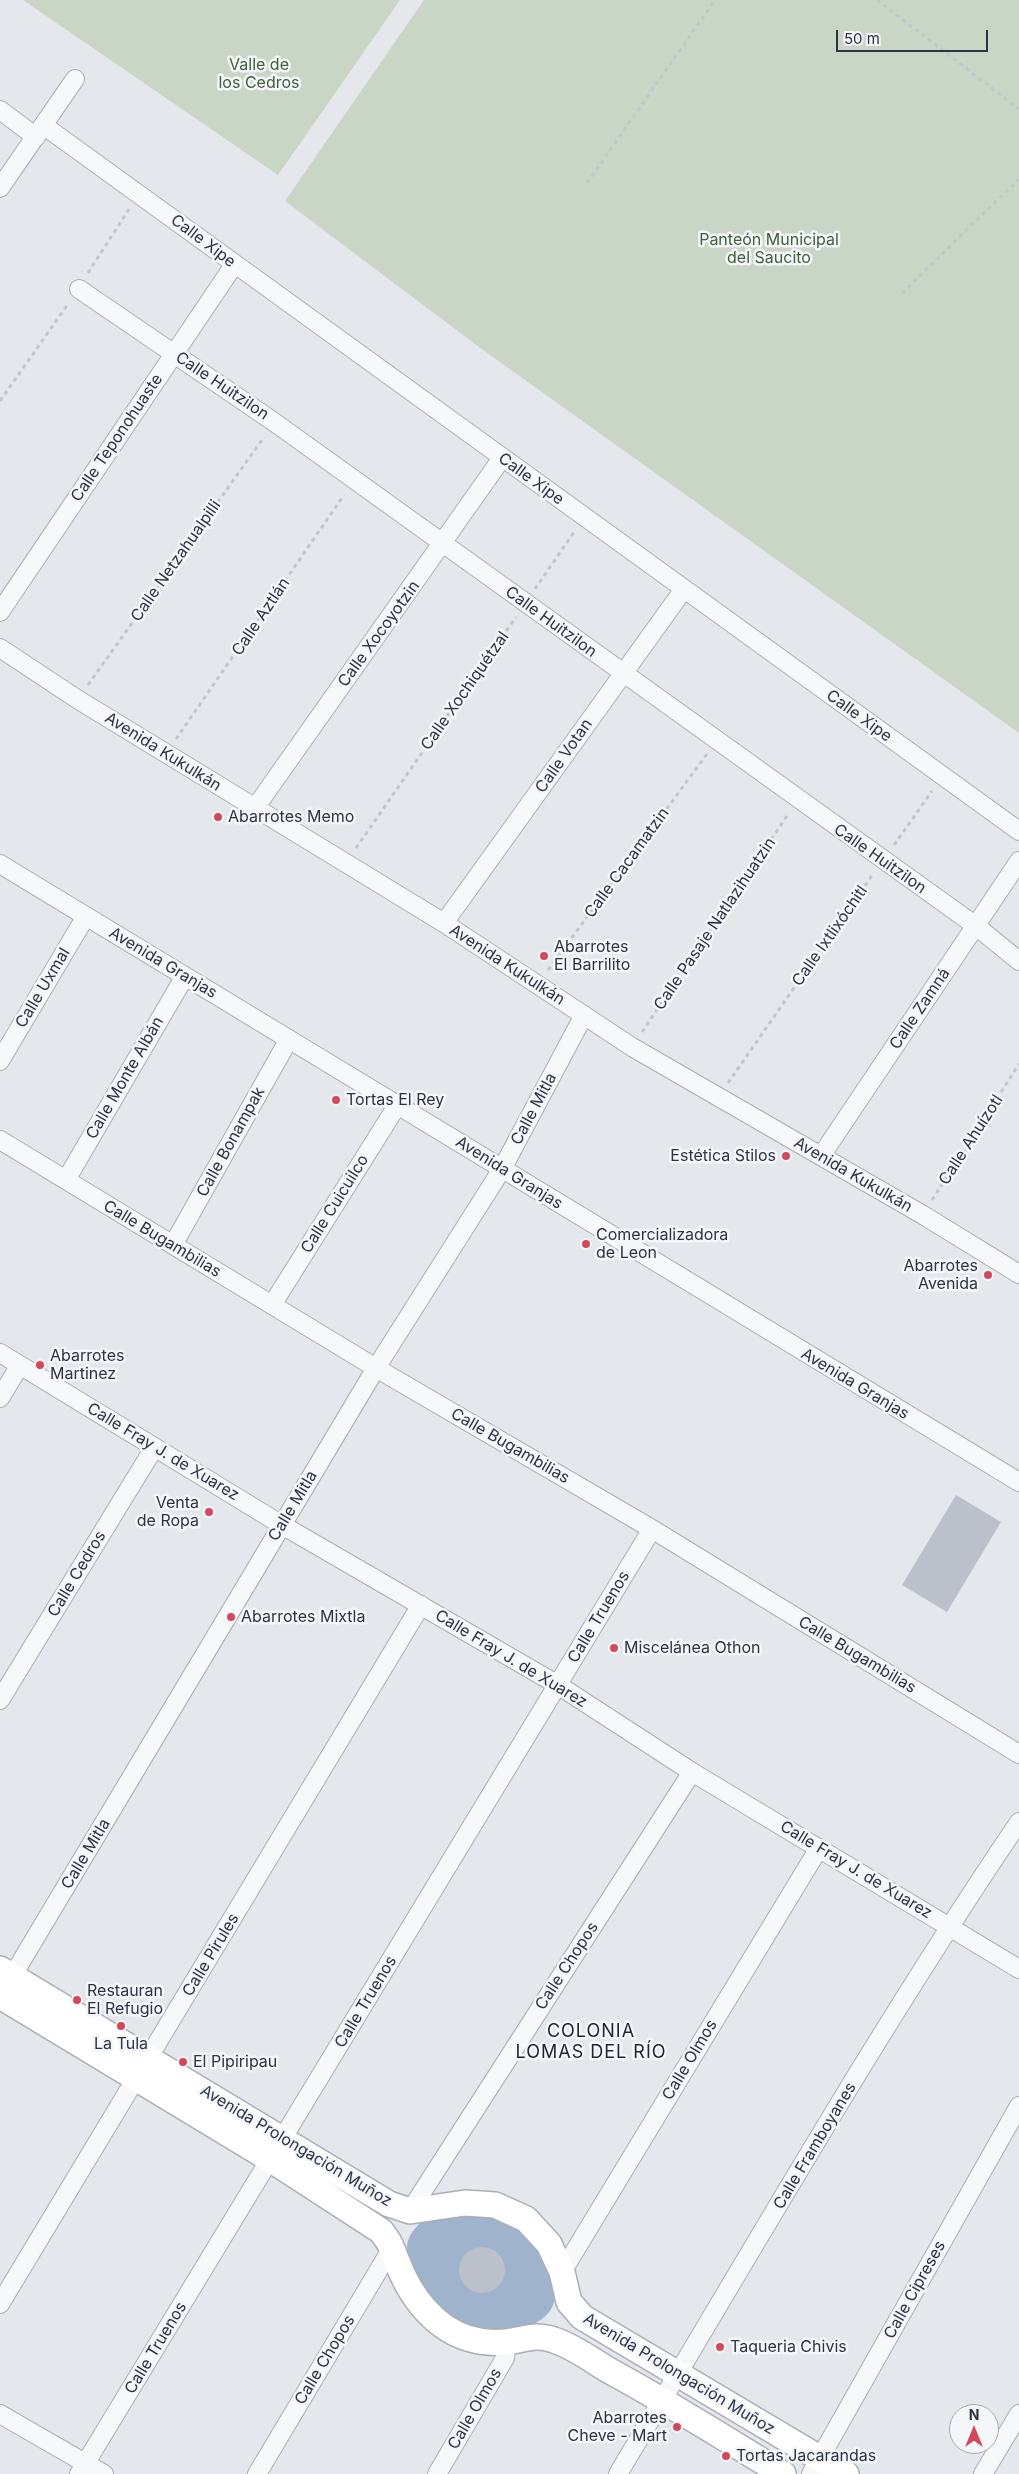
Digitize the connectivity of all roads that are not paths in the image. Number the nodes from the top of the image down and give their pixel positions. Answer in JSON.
{"nodes":[{"id":1,"x":75,"y":78,"type":"dead end"},
{"id":2,"x":0,"y":110,"type":"edge"},
{"id":3,"x":39,"y":131,"type":"junction"},
{"id":4,"x":0,"y":188,"type":"edge"},
{"id":5,"x":234,"y":265,"type":"junction"},
{"id":6,"x":79,"y":289,"type":"dead end"},
{"id":7,"x":173,"y":353,"type":"junction"},
{"id":8,"x":502,"y":458,"type":"junction"},
{"id":9,"x":443,"y":544,"type":"junction"},
{"id":10,"x":684,"y":589,"type":"junction"},
{"id":11,"x":0,"y":612,"type":"edge"},
{"id":12,"x":0,"y":648,"type":"edge"},
{"id":13,"x":622,"y":674,"type":"junction"},
{"id":14,"x":255,"y":808,"type":"junction"},
{"id":15,"x":1019,"y":831,"type":"edge"},
{"id":16,"x":1019,"y":861,"type":"edge"},
{"id":17,"x":0,"y":864,"type":"edge"},
{"id":18,"x":86,"y":916,"type":"junction"},
{"id":19,"x":444,"y":923,"type":"junction"},
{"id":20,"x":976,"y":926,"type":"junction"},
{"id":21,"x":1019,"y":961,"type":"edge"},
{"id":22,"x":185,"y":976,"type":"junction"},
{"id":23,"x":584,"y":1015,"type":"junction"},
{"id":24,"x":288,"y":1039,"type":"junction"},
{"id":25,"x":0,"y":1061,"type":"edge"},
{"id":26,"x":398,"y":1104,"type":"junction"},
{"id":27,"x":0,"y":1140,"type":"edge"},
{"id":28,"x":821,"y":1156,"type":"junction"},
{"id":29,"x":502,"y":1169,"type":"junction"},
{"id":30,"x":66,"y":1180,"type":"junction"},
{"id":31,"x":173,"y":1245,"type":"junction"},
{"id":32,"x":1019,"y":1274,"type":"edge"},
{"id":33,"x":272,"y":1305,"type":"junction"},
{"id":34,"x":0,"y":1353,"type":"edge"},
{"id":35,"x":20,"y":1365,"type":"junction"},
{"id":36,"x":376,"y":1368,"type":"junction"},
{"id":37,"x":0,"y":1398,"type":"edge"},
{"id":38,"x":154,"y":1448,"type":"junction"},
{"id":39,"x":1019,"y":1482,"type":"edge"},
{"id":40,"x":282,"y":1525,"type":"junction"},
{"id":41,"x":652,"y":1529,"type":"junction"},
{"id":42,"x":421,"y":1605,"type":"junction"},
{"id":43,"x":558,"y":1685,"type":"junction"},
{"id":44,"x":0,"y":1700,"type":"edge"},
{"id":45,"x":1019,"y":1754,"type":"edge"},
{"id":46,"x":692,"y":1772,"type":"junction"},
{"id":47,"x":1019,"y":1822,"type":"edge"},
{"id":48,"x":819,"y":1848,"type":"junction"},
{"id":49,"x":948,"y":1926,"type":"junction"},
{"id":50,"x":1019,"y":1969,"type":"edge"},
{"id":51,"x":4,"y":1981,"type":"edge"},
{"id":52,"x":143,"y":2068,"type":"junction"},
{"id":53,"x":1019,"y":2106,"type":"edge"},
{"id":54,"x":276,"y":2149,"type":"junction"},
{"id":55,"x":410,"y":2211,"type":"junction"},
{"id":56,"x":393,"y":2246,"type":"junction"},
{"id":57,"x":562,"y":2272,"type":"junction"},
{"id":58,"x":569,"y":2302,"type":"junction"},
{"id":59,"x":0,"y":2304,"type":"edge"},
{"id":60,"x":533,"y":2335,"type":"junction"},
{"id":61,"x":507,"y":2342,"type":"junction"},
{"id":62,"x":676,"y":2373,"type":"junction"},
{"id":63,"x":663,"y":2400,"type":"junction"},
{"id":64,"x":0,"y":2414,"type":"edge"},
{"id":65,"x":1019,"y":2414,"type":"edge"},
{"id":66,"x":816,"y":2467,"type":"edge"},
{"id":67,"x":83,"y":2469,"type":"edge"},
{"id":68,"x":104,"y":2474,"type":"edge"},
{"id":69,"x":257,"y":2474,"type":"edge"},
{"id":70,"x":437,"y":2474,"type":"edge"},
{"id":71,"x":618,"y":2474,"type":"edge"},
{"id":72,"x":783,"y":2474,"type":"edge"},
{"id":73,"x":846,"y":2474,"type":"edge"},
{"id":74,"x":983,"y":2474,"type":"edge"}],
"edges":[{"from":1,"to":3,"type":"street"},
{"from":2,"to":3,"type":"street","name":"Calle Xipe"},
{"from":3,"to":4,"type":"street"},
{"from":3,"to":5,"type":"street","name":"Calle Xipe"},
{"from":5,"to":7,"type":"street","name":"Calle Teponohuaste"},
{"from":5,"to":8,"type":"street","name":"Calle Xipe"},
{"from":6,"to":7,"type":"street","name":"Calle Huitzilon"},
{"from":7,"to":9,"type":"street","name":"Calle Huitzilon"},
{"from":7,"to":11,"type":"street","name":"Calle Teponohuaste"},
{"from":8,"to":9,"type":"street","name":"Calle Xocoyotzin"},
{"from":8,"to":10,"type":"street","name":"Calle Xipe"},
{"from":9,"to":13,"type":"street","name":"Calle Huitzilon"},
{"from":9,"to":14,"type":"street","name":"Calle Xocoyotzin"},
{"from":10,"to":13,"type":"street","name":"Calle Votan"},
{"from":10,"to":15,"type":"street","name":"Calle Xipe"},
{"from":12,"to":14,"type":"street","name":"Avenida Kukulkán"},
{"from":13,"to":19,"type":"street","name":"Calle Votan"},
{"from":13,"to":20,"type":"street","name":"Calle Huitzilon"},
{"from":14,"to":19,"type":"street","name":"Avenida Kukulkán"},
{"from":16,"to":20,"type":"street","name":"Calle Zamná"},
{"from":17,"to":18,"type":"street","name":"Avenida Granjas"},
{"from":18,"to":22,"type":"street","name":"Avenida Granjas"},
{"from":18,"to":25,"type":"street","name":"Calle Uxmal"},
{"from":19,"to":23,"type":"street","name":"Avenida Kukulkán"},
{"from":20,"to":21,"type":"street","name":"Calle Huitzilon"},
{"from":20,"to":28,"type":"street","name":"Calle Zamná"},
{"from":22,"to":24,"type":"street","name":"Avenida Granjas"},
{"from":22,"to":30,"type":"street","name":"Calle Monte Albán"},
{"from":23,"to":28,"type":"street","name":"Avenida Kukulkán"},
{"from":23,"to":29,"type":"street","name":"Calle Mitla"},
{"from":24,"to":26,"type":"street","name":"Avenida Granjas"},
{"from":24,"to":31,"type":"street","name":"Calle Bonampak"},
{"from":26,"to":29,"type":"street","name":"Avenida Granjas"},
{"from":26,"to":33,"type":"street","name":"Calle Cuicuilco"},
{"from":27,"to":30,"type":"street","name":"Calle Bugambilias"},
{"from":28,"to":32,"type":"street","name":"Avenida Kukulkán"},
{"from":29,"to":36,"type":"street","name":"Calle Mitla"},
{"from":29,"to":39,"type":"street","name":"Avenida Granjas"},
{"from":30,"to":31,"type":"street","name":"Calle Bugambilias"},
{"from":31,"to":33,"type":"street","name":"Calle Bugambilias"},
{"from":33,"to":36,"type":"street","name":"Calle Bugambilias"},
{"from":34,"to":35,"type":"street","name":"Calle Fray J. de Xuarez"},
{"from":35,"to":37,"type":"street"},
{"from":35,"to":38,"type":"street","name":"Calle Fray J. de Xuarez"},
{"from":36,"to":40,"type":"street","name":"Calle Mitla"},
{"from":36,"to":41,"type":"street","name":"Calle Bugambilias"},
{"from":38,"to":40,"type":"street","name":"Calle Fray J. de Xuarez"},
{"from":38,"to":44,"type":"street","name":"Calle Cedros"},
{"from":40,"to":42,"type":"street","name":"Calle Fray J. de Xuarez"},
{"from":40,"to":51,"type":"street","name":"Calle Mitla"},
{"from":41,"to":43,"type":"street","name":"Calle Truenos"},
{"from":41,"to":45,"type":"street","name":"Calle Bugambilias"},
{"from":42,"to":43,"type":"street","name":"Calle Fray J. de Xuarez"},
{"from":42,"to":52,"type":"street","name":"Calle Pirules"},
{"from":43,"to":46,"type":"street","name":"Calle Fray J. de Xuarez"},
{"from":43,"to":54,"type":"street","name":"Calle Truenos"},
{"from":46,"to":48,"type":"street","name":"Calle Fray J. de Xuarez"},
{"from":46,"to":55,"type":"street","name":"Calle Chopos"},
{"from":47,"to":49,"type":"street","name":"Calle Framboyanes"},
{"from":48,"to":49,"type":"street","name":"Calle Fray J. de Xuarez"},
{"from":48,"to":57,"type":"street","name":"Calle Olmos"},
{"from":49,"to":50,"type":"street","name":"Calle Fray J. de Xuarez"},
{"from":49,"to":62,"type":"street","name":"Calle Framboyanes"},
{"from":51,"to":52,"type":"street","name":"Avenida Prolongación Muñoz"},
{"from":52,"to":54,"type":"street","name":"Avenida Prolongación Muñoz"},
{"from":52,"to":59,"type":"street","name":"Calle Pirules"},
{"from":53,"to":66,"type":"street","name":"Calle Cipreses"},
{"from":54,"to":55,"type":"street","name":"Avenida Prolongación Muñoz"},
{"from":54,"to":56,"type":"street","name":"Avenida Prolongación Muñoz"},
{"from":54,"to":67,"type":"street","name":"Calle Truenos"},
{"from":55,"to":56,"type":"street"},
{"from":55,"to":57,"type":"street","name":"Avenida Prolongación Muñoz"},
{"from":56,"to":61,"type":"street","name":"Avenida Prolongación Muñoz"},
{"from":56,"to":69,"type":"street","name":"Calle Chopos"},
{"from":57,"to":58,"type":"street","name":"Avenida Prolongación Muñoz"},
{"from":58,"to":60,"type":"street"},
{"from":58,"to":62,"type":"street","name":"Avenida Prolongación Muñoz"},
{"from":60,"to":61,"type":"street","name":"Avenida Prolongación Muñoz"},
{"from":60,"to":63,"type":"street","name":"Avenida Prolongación Muñoz"},
{"from":61,"to":70,"type":"street","name":"Calle Olmos"},
{"from":62,"to":63,"type":"street","name":"Calle Framboyanes"},
{"from":62,"to":66,"type":"street","name":"Avenida Prolongación Muñoz"},
{"from":63,"to":71,"type":"street","name":"Calle Framboyanes"},
{"from":63,"to":72,"type":"street","name":"Avenida Prolongación Muñoz"},
{"from":64,"to":67,"type":"street"},
{"from":65,"to":74,"type":"street"},
{"from":66,"to":73,"type":"street","name":"Avenida Prolongación Muñoz"},
{"from":67,"to":68,"type":"street"}]}
